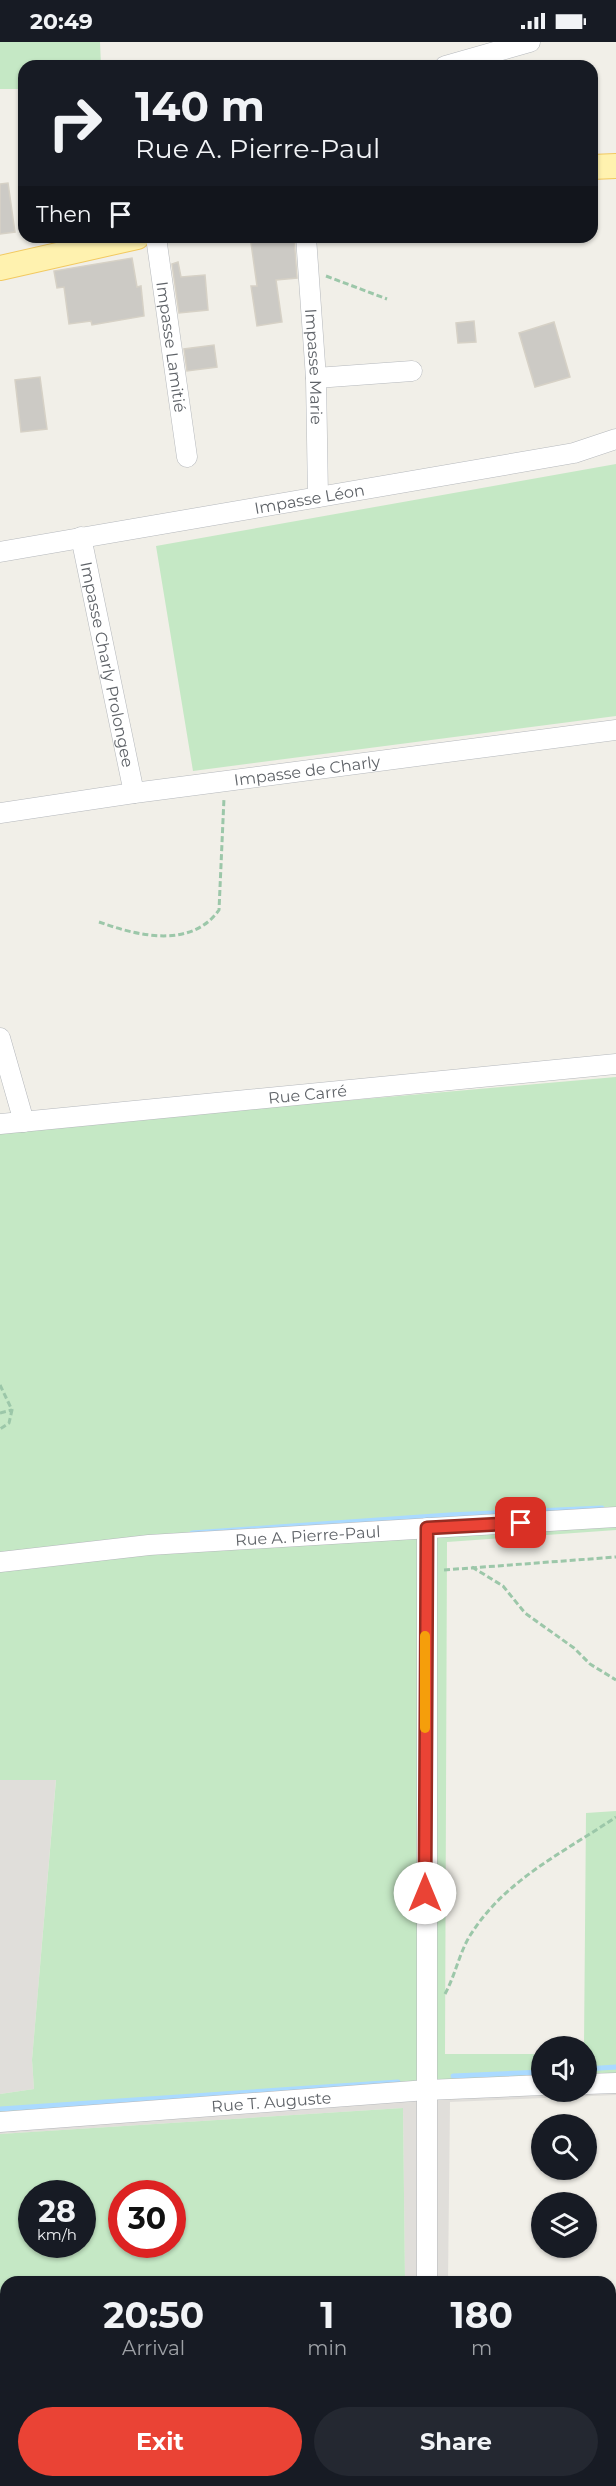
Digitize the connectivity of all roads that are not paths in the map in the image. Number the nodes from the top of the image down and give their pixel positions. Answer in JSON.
{"nodes":[{"id":1,"x":530,"y":42,"type":"edge"},
{"id":2,"x":466,"y":60,"type":"edge"},
{"id":3,"x":616,"y":166,"type":"edge"},
{"id":4,"x":598,"y":167,"type":"edge"},
{"id":5,"x":110,"y":243,"type":"edge"},
{"id":6,"x":157,"y":243,"type":"edge"},
{"id":7,"x":306,"y":243,"type":"edge"},
{"id":8,"x":0,"y":268,"type":"edge"},
{"id":9,"x":412,"y":371,"type":"dead end"},
{"id":10,"x":316,"y":378,"type":"junction"},
{"id":11,"x":616,"y":439,"type":"edge"},
{"id":12,"x":187,"y":456,"type":"dead end"},
{"id":13,"x":318,"y":497,"type":"junction"},
{"id":14,"x":81,"y":537,"type":"junction"},
{"id":15,"x":0,"y":552,"type":"edge"},
{"id":16,"x":616,"y":730,"type":"edge"},
{"id":17,"x":134,"y":792,"type":"junction"},
{"id":18,"x":0,"y":813,"type":"edge"},
{"id":19,"x":0,"y":1038,"type":"edge"},
{"id":20,"x":616,"y":1064,"type":"edge"},
{"id":21,"x":24,"y":1122,"type":"junction"},
{"id":22,"x":0,"y":1124,"type":"edge"},
{"id":23,"x":616,"y":1517,"type":"edge"},
{"id":24,"x":427,"y":1528,"type":"junction"},
{"id":25,"x":0,"y":1562,"type":"edge"},
{"id":26,"x":616,"y":2083,"type":"edge"},
{"id":27,"x":597,"y":2084,"type":"edge"},
{"id":28,"x":531,"y":2085,"type":"edge"},
{"id":29,"x":427,"y":2090,"type":"junction"},
{"id":30,"x":0,"y":2122,"type":"edge"},
{"id":31,"x":427,"y":2276,"type":"edge"}],
"edges":[{"from":1,"to":2,"type":"street"},
{"from":3,"to":4,"type":"main road"},
{"from":5,"to":8,"type":"main road"},
{"from":6,"to":12,"type":"street","name":"Impasse Lamitié"},
{"from":7,"to":10,"type":"street","name":"Impasse Marie"},
{"from":9,"to":10,"type":"street"},
{"from":10,"to":13,"type":"street","name":"Impasse Marie"},
{"from":11,"to":13,"type":"street","name":"Impasse Léon"},
{"from":13,"to":14,"type":"street","name":"Impasse Léon"},
{"from":14,"to":15,"type":"street","name":"Impasse Léon"},
{"from":14,"to":17,"type":"street","name":"Impasse Charly Prolongee"},
{"from":16,"to":17,"type":"street","name":"Impasse de Charly"},
{"from":17,"to":18,"type":"street","name":"Impasse de Charly"},
{"from":19,"to":21,"type":"street"},
{"from":20,"to":21,"type":"street","name":"Rue Carré"},
{"from":21,"to":22,"type":"street","name":"Rue Carré"},
{"from":23,"to":24,"type":"street","name":"Rue A. Pierre-Paul"},
{"from":24,"to":25,"type":"street","name":"Rue A. Pierre-Paul"},
{"from":24,"to":29,"type":"street"},
{"from":26,"to":27,"type":"street"},
{"from":28,"to":29,"type":"street","name":"Rue T. Auguste"},
{"from":29,"to":30,"type":"street","name":"Rue T. Auguste"},
{"from":29,"to":31,"type":"street"}]}
